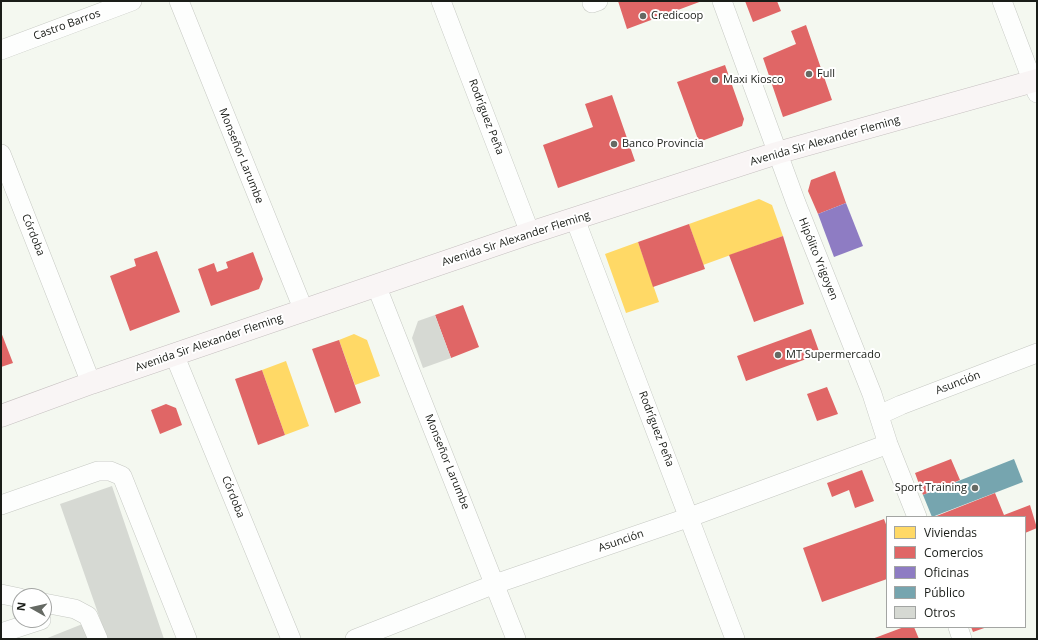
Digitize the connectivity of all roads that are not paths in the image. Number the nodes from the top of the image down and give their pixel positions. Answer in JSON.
{"nodes":[{"id":1,"x":132,"y":1,"type":"edge"},
{"id":2,"x":179,"y":1,"type":"edge"},
{"id":3,"x":441,"y":1,"type":"edge"},
{"id":4,"x":722,"y":1,"type":"edge"},
{"id":5,"x":1002,"y":1,"type":"edge"},
{"id":6,"x":1,"y":50,"type":"edge"},
{"id":7,"x":1036,"y":85,"type":"edge"},
{"id":8,"x":777,"y":153,"type":"junction"},
{"id":9,"x":1,"y":154,"type":"edge"},
{"id":10,"x":575,"y":219,"type":"junction"},
{"id":11,"x":530,"y":233,"type":"junction"},
{"id":12,"x":376,"y":285,"type":"junction"},
{"id":13,"x":304,"y":311,"type":"junction"},
{"id":14,"x":1037,"y":353,"type":"edge"},
{"id":15,"x":174,"y":354,"type":"junction"},
{"id":16,"x":91,"y":383,"type":"junction"},
{"id":17,"x":879,"y":415,"type":"junction"},
{"id":18,"x":1,"y":416,"type":"edge"},
{"id":19,"x":888,"y":444,"type":"junction"},
{"id":20,"x":1,"y":505,"type":"edge"},
{"id":21,"x":917,"y":516,"type":"edge"},
{"id":22,"x":690,"y":517,"type":"junction"},
{"id":23,"x":495,"y":584,"type":"junction"},
{"id":24,"x":1,"y":594,"type":"edge"},
{"id":25,"x":12,"y":596,"type":"edge"},
{"id":26,"x":52,"y":605,"type":"edge"},
{"id":27,"x":75,"y":609,"type":"junction"},
{"id":28,"x":52,"y":617,"type":"edge"},
{"id":29,"x":17,"y":628,"type":"edge"},
{"id":30,"x":958,"y":628,"type":"edge"},
{"id":31,"x":1,"y":633,"type":"edge"},
{"id":32,"x":98,"y":639,"type":"edge"},
{"id":33,"x":187,"y":639,"type":"edge"},
{"id":34,"x":291,"y":639,"type":"edge"},
{"id":35,"x":355,"y":639,"type":"edge"},
{"id":36,"x":516,"y":639,"type":"edge"},
{"id":37,"x":735,"y":639,"type":"edge"},
{"id":38,"x":962,"y":639,"type":"edge"}],
"edges":[{"from":1,"to":6,"type":"street","name":"Castro Barros"},
{"from":2,"to":13,"type":"street","name":"Monseñor Larumbe"},
{"from":3,"to":11,"type":"street","name":"Rodríguez Peña"},
{"from":4,"to":8,"type":"street","name":"Hipólito Yrigoyen"},
{"from":5,"to":7,"type":"street"},
{"from":7,"to":8,"type":"main road","name":"Avenida Sir Alexander Fleming"},
{"from":8,"to":10,"type":"main road","name":"Avenida Sir Alexander Fleming"},
{"from":8,"to":17,"type":"street","name":"Hipólito Yrigoyen"},
{"from":9,"to":16,"type":"street","name":"Córdoba"},
{"from":10,"to":11,"type":"main road","name":"Avenida Sir Alexander Fleming"},
{"from":10,"to":22,"type":"street","name":"Rodríguez Peña"},
{"from":11,"to":12,"type":"main road","name":"Avenida Sir Alexander Fleming"},
{"from":12,"to":13,"type":"main road","name":"Avenida Sir Alexander Fleming"},
{"from":12,"to":23,"type":"street","name":"Monseñor Larumbe"},
{"from":13,"to":15,"type":"main road","name":"Avenida Sir Alexander Fleming"},
{"from":14,"to":17,"type":"street","name":"Asunción"},
{"from":15,"to":16,"type":"main road","name":"Avenida Sir Alexander Fleming"},
{"from":15,"to":34,"type":"street","name":"Córdoba"},
{"from":16,"to":18,"type":"main road","name":"Avenida Sir Alexander Fleming"},
{"from":17,"to":19,"type":"street","name":"Hipólito Yrigoyen"},
{"from":19,"to":21,"type":"street","name":"Hipólito Yrigoyen"},
{"from":19,"to":22,"type":"street","name":"Asunción"},
{"from":20,"to":33,"type":"street"},
{"from":22,"to":23,"type":"street","name":"Asunción"},
{"from":22,"to":37,"type":"street","name":"Rodríguez Peña"},
{"from":23,"to":35,"type":"street","name":"Asunción"},
{"from":23,"to":36,"type":"street","name":"Monseñor Larumbe"},
{"from":24,"to":25,"type":"street"},
{"from":26,"to":27,"type":"street"},
{"from":27,"to":28,"type":"street"},
{"from":27,"to":32,"type":"street"},
{"from":29,"to":31,"type":"street"},
{"from":30,"to":38,"type":"street"}]}
